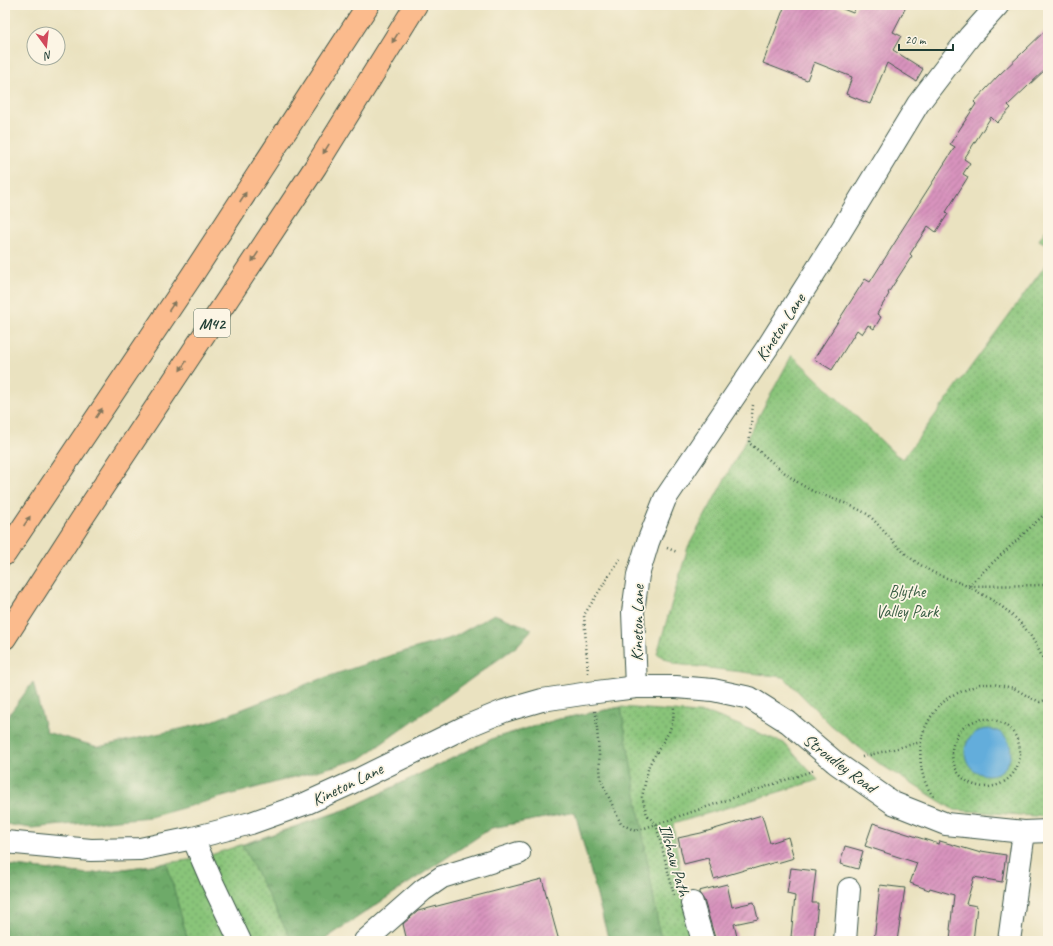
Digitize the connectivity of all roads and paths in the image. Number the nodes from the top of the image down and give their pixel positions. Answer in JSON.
{"nodes":[{"id":1,"x":368,"y":5,"type":"edge"},
{"id":2,"x":416,"y":5,"type":"edge"},
{"id":3,"x":998,"y":5,"type":"edge"},
{"id":4,"x":749,"y":443,"type":"dead end"},
{"id":5,"x":1048,"y":511,"type":"edge"},
{"id":6,"x":5,"y":554,"type":"edge"},
{"id":7,"x":1048,"y":585,"type":"edge"},
{"id":8,"x":968,"y":586,"type":"junction"},
{"id":9,"x":5,"y":638,"type":"edge"},
{"id":10,"x":1048,"y":670,"type":"edge"},
{"id":11,"x":636,"y":687,"type":"junction"},
{"id":12,"x":674,"y":706,"type":"dead end"},
{"id":13,"x":920,"y":742,"type":"dead end"},
{"id":14,"x":1020,"y":744,"type":"joint"},
{"id":15,"x":946,"y":824,"type":"junction"},
{"id":16,"x":1048,"y":831,"type":"edge"},
{"id":17,"x":1024,"y":832,"type":"junction"},
{"id":18,"x":193,"y":838,"type":"junction"},
{"id":19,"x":5,"y":842,"type":"edge"},
{"id":20,"x":519,"y":854,"type":"dead end"},
{"id":21,"x":849,"y":889,"type":"dead end"},
{"id":22,"x":683,"y":901,"type":"joint"},
{"id":23,"x":240,"y":941,"type":"edge"},
{"id":24,"x":365,"y":941,"type":"edge"},
{"id":25,"x":703,"y":941,"type":"edge"},
{"id":26,"x":845,"y":941,"type":"edge"},
{"id":27,"x":1009,"y":941,"type":"edge"}],
"edges":[{"from":6,"to":1,"type":"highway","number":"M42","one_way":true},
{"from":2,"to":9,"type":"highway","number":"M42","one_way":true},
{"from":3,"to":11,"type":"street","name":"Kineton Lane"},
{"from":4,"to":8,"type":"path"},
{"from":5,"to":8,"type":"path"},
{"from":7,"to":8,"type":"path"},
{"from":8,"to":10,"type":"path"},
{"from":11,"to":15,"type":"street","name":"Stroudley Road"},
{"from":11,"to":18,"type":"street","name":"Kineton Lane"},
{"from":12,"to":22,"type":"path","name":"Illshaw Path"},
{"from":13,"to":15,"type":"path"},
{"from":14,"to":14,"type":"path"},
{"from":15,"to":17,"type":"street","name":"Stroudley Road"},
{"from":16,"to":17,"type":"street","name":"Stroudley Road"},
{"from":17,"to":27,"type":"street"},
{"from":18,"to":19,"type":"street","name":"Kineton Lane"},
{"from":18,"to":23,"type":"street"},
{"from":20,"to":24,"type":"street"},
{"from":21,"to":26,"type":"street"},
{"from":22,"to":25,"type":"street"}]}
